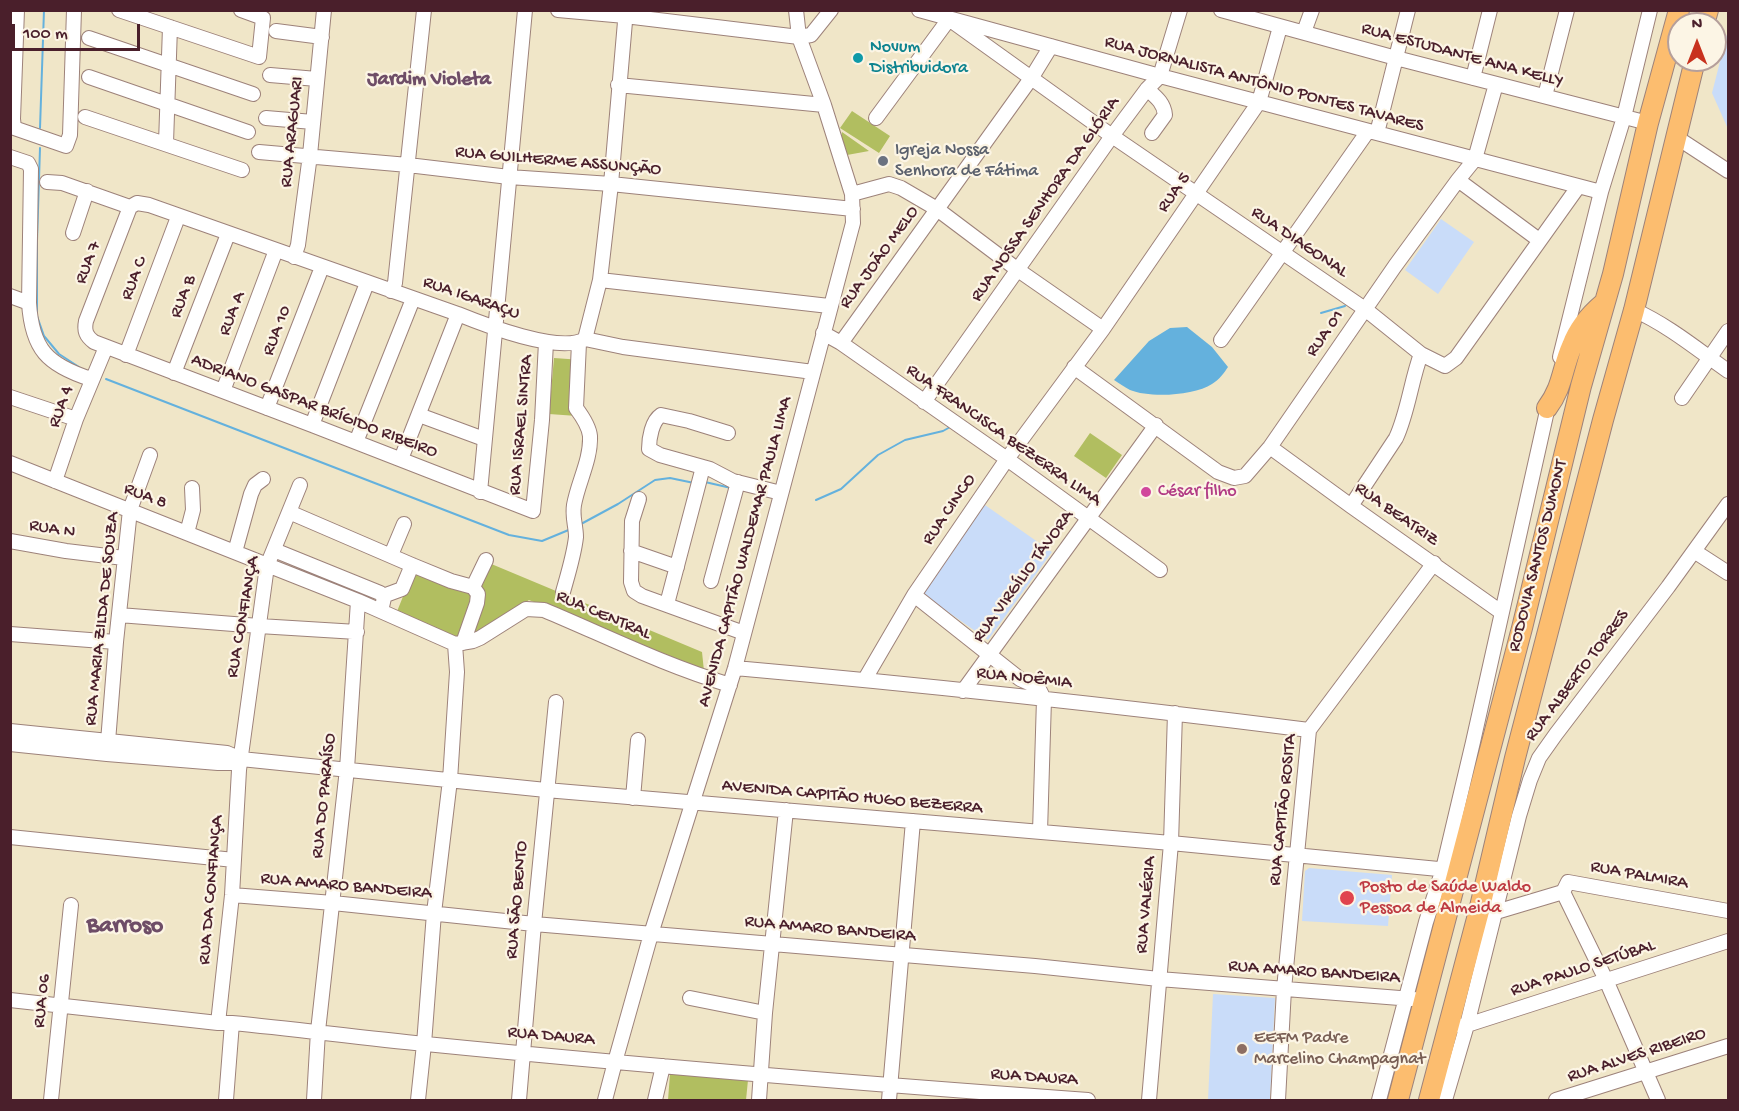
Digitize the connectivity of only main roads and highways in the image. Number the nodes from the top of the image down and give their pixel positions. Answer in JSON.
{"nodes":[{"id":1,"x":1679,"y":10,"type":"edge"},
{"id":2,"x":1692,"y":72,"type":"edge"},
{"id":3,"x":1605,"y":302,"type":"junction"},
{"id":4,"x":1547,"y":408,"type":"road end"},
{"id":5,"x":1398,"y":1101,"type":"edge"},
{"id":6,"x":1429,"y":1101,"type":"edge"}],
"edges":[{"from":1,"to":3,"type":"highway","name":"RODOVIA SANTOS DUMONT"},
{"from":2,"to":6,"type":"highway","name":"RODOVIA SANTOS DUMONT"},
{"from":3,"to":4,"type":"highway"},
{"from":3,"to":5,"type":"highway","name":"RODOVIA SANTOS DUMONT"}]}
